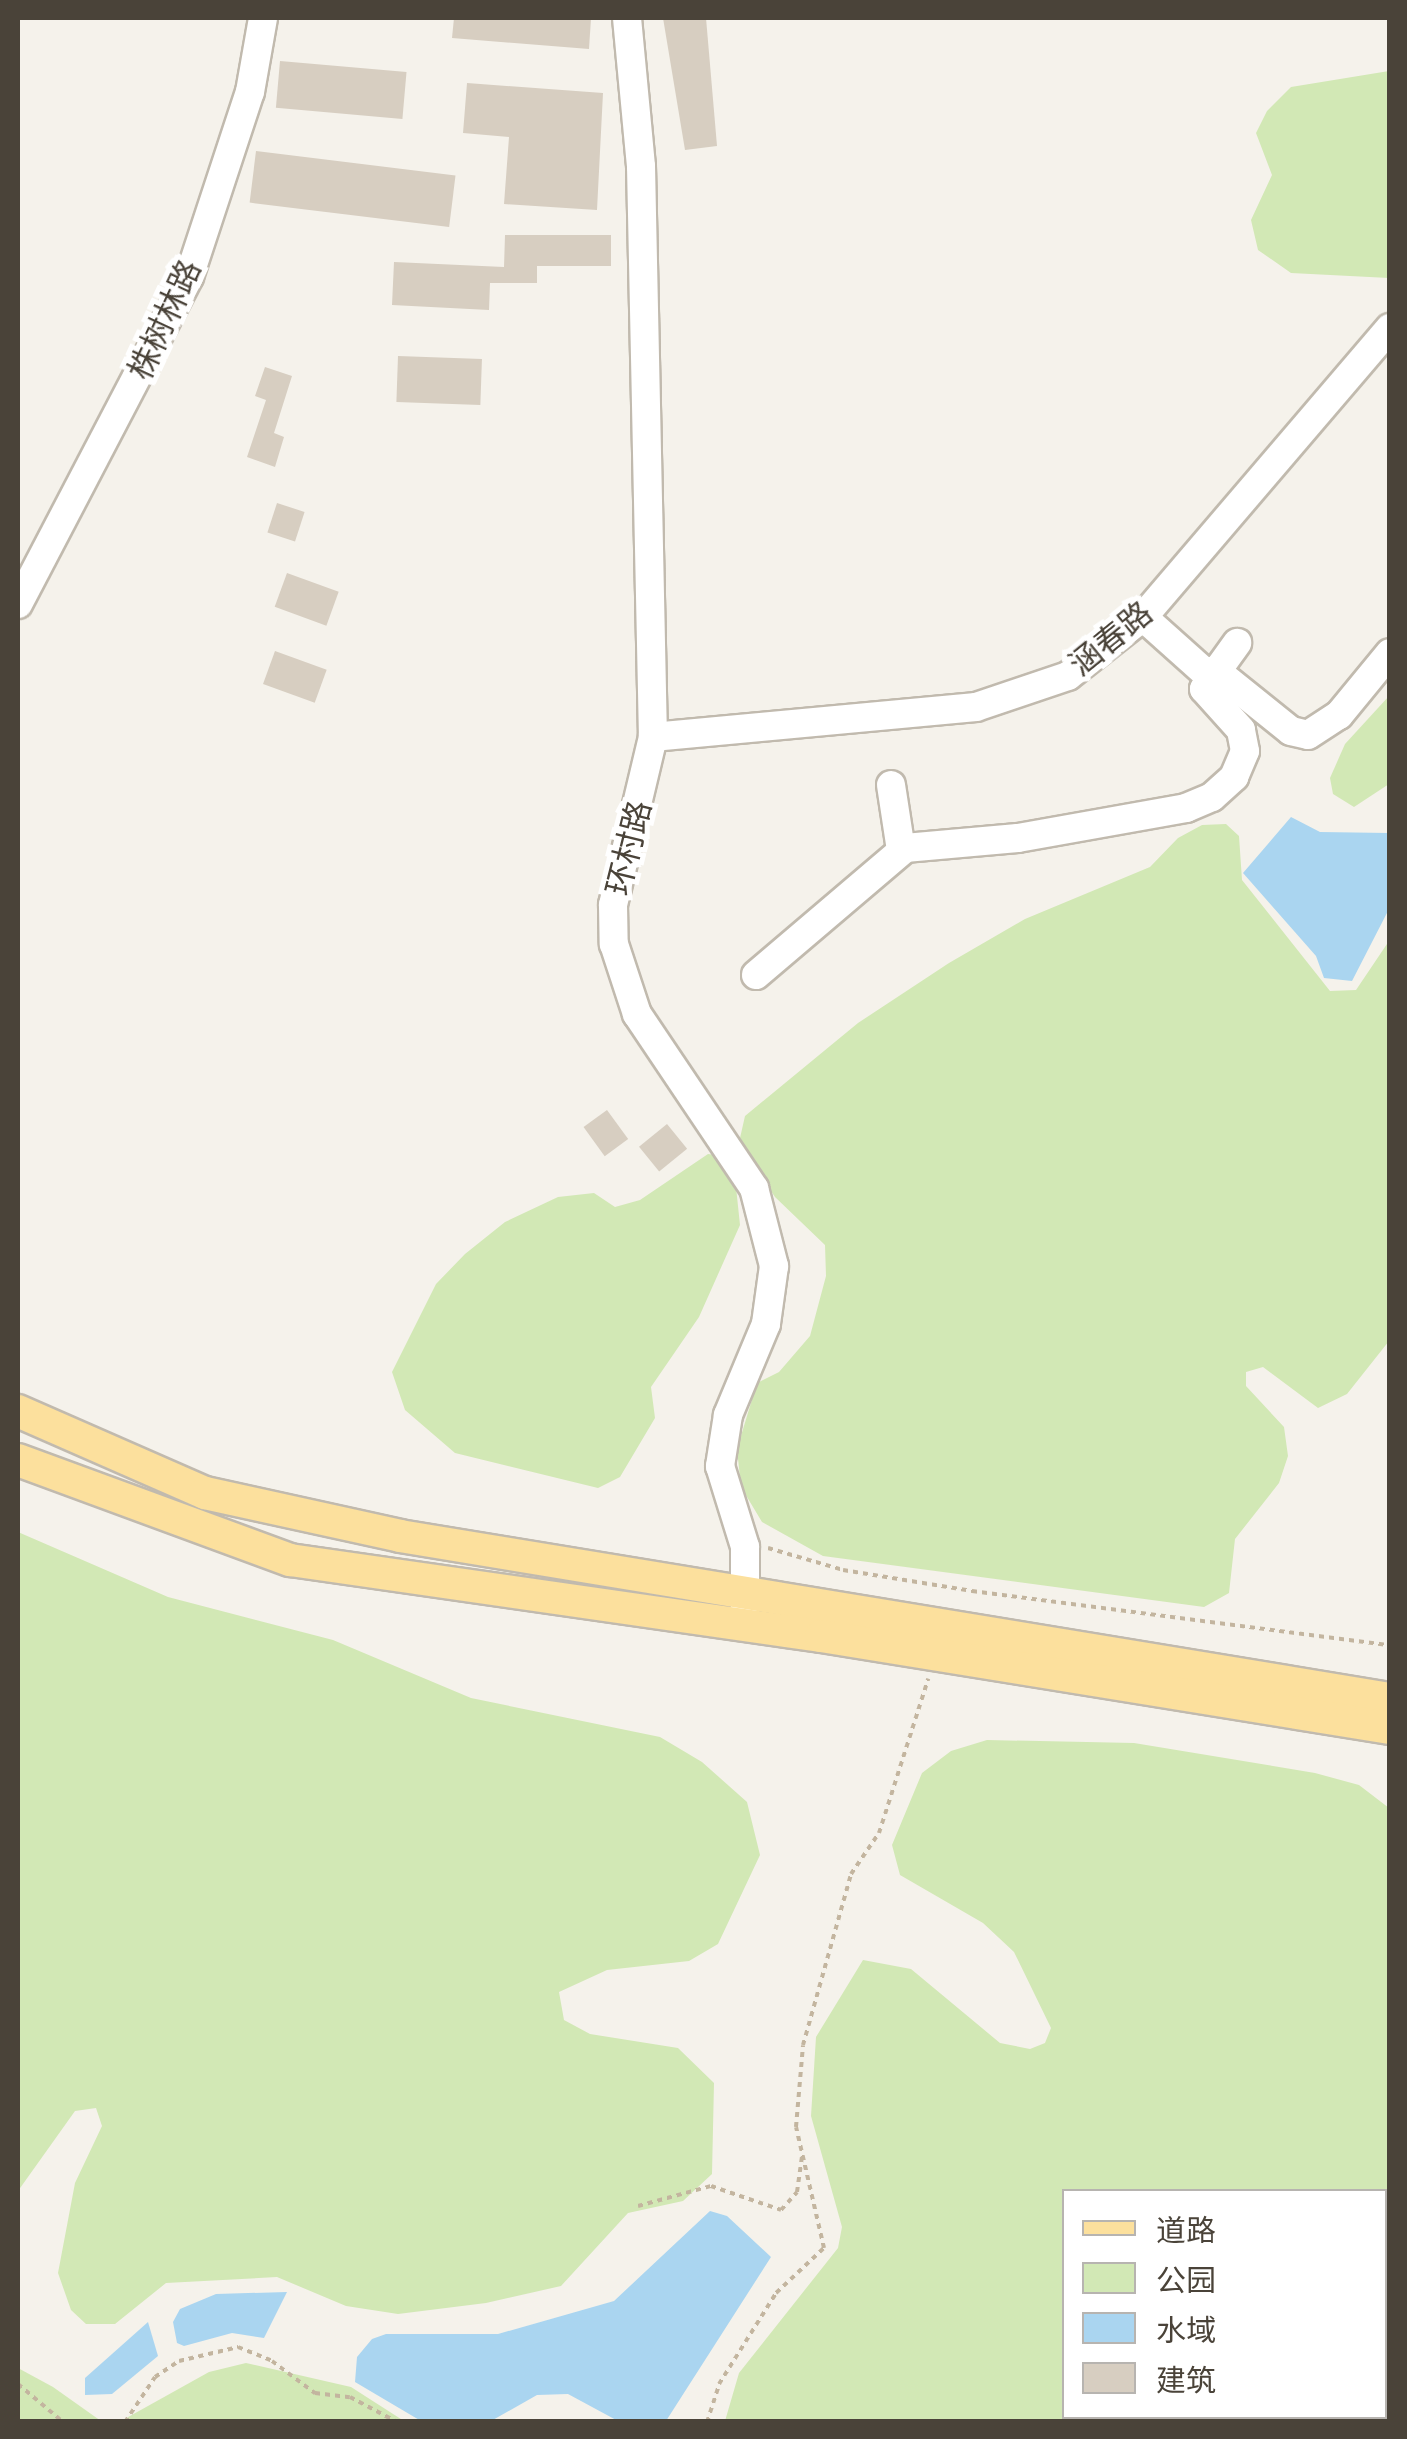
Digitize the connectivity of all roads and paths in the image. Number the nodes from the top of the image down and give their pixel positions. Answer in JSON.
{"nodes":[{"id":1,"x":263,"y":18,"type":"edge"},
{"id":2,"x":627,"y":18,"type":"edge"},
{"id":3,"x":1390,"y":328,"type":"edge"},
{"id":4,"x":18,"y":604,"type":"edge"},
{"id":5,"x":1143,"y":617,"type":"junction"},
{"id":6,"x":1237,"y":642,"type":"dead end"},
{"id":7,"x":1390,"y":652,"type":"edge"},
{"id":8,"x":1212,"y":673,"type":"junction"},
{"id":9,"x":653,"y":736,"type":"junction"},
{"id":10,"x":891,"y":785,"type":"dead end"},
{"id":11,"x":901,"y":850,"type":"junction"},
{"id":12,"x":756,"y":975,"type":"dead end"},
{"id":13,"x":18,"y":1411,"type":"edge"},
{"id":14,"x":18,"y":1460,"type":"edge"},
{"id":15,"x":764,"y":1545,"type":"dead end"},
{"id":16,"x":746,"y":1609,"type":"junction"},
{"id":17,"x":1390,"y":1645,"type":"edge"},
{"id":18,"x":930,"y":1653,"type":"junction"},
{"id":19,"x":1390,"y":1699,"type":"edge"},
{"id":20,"x":1390,"y":1728,"type":"edge"},
{"id":21,"x":802,"y":2151,"type":"junction"},
{"id":22,"x":638,"y":2206,"type":"dead end"},
{"id":23,"x":18,"y":2384,"type":"edge"},
{"id":24,"x":63,"y":2422,"type":"edge"},
{"id":25,"x":125,"y":2422,"type":"edge"},
{"id":26,"x":396,"y":2422,"type":"edge"},
{"id":27,"x":526,"y":2422,"type":"edge"},
{"id":28,"x":583,"y":2422,"type":"edge"},
{"id":29,"x":706,"y":2422,"type":"edge"}],
"edges":[{"from":1,"to":4,"type":"street","name":"株树林路"},
{"from":2,"to":9,"type":"street","name":"环村路"},
{"from":3,"to":5,"type":"street","name":"涵春路"},
{"from":5,"to":8,"type":"street"},
{"from":5,"to":9,"type":"street","name":"涵春路"},
{"from":6,"to":8,"type":"street"},
{"from":7,"to":8,"type":"street"},
{"from":8,"to":11,"type":"street"},
{"from":9,"to":16,"type":"street","name":"环村路"},
{"from":10,"to":11,"type":"street"},
{"from":11,"to":12,"type":"street"},
{"from":13,"to":16,"type":"main road"},
{"from":14,"to":16,"type":"main road"},
{"from":15,"to":17,"type":"path"},
{"from":16,"to":18,"type":"main road"},
{"from":16,"to":19,"type":"main road"},
{"from":18,"to":20,"type":"main road"},
{"from":18,"to":21,"type":"path"},
{"from":21,"to":22,"type":"path"},
{"from":21,"to":29,"type":"path"},
{"from":23,"to":24,"type":"path"},
{"from":25,"to":26,"type":"path"},
{"from":27,"to":28,"type":"path"}]}
